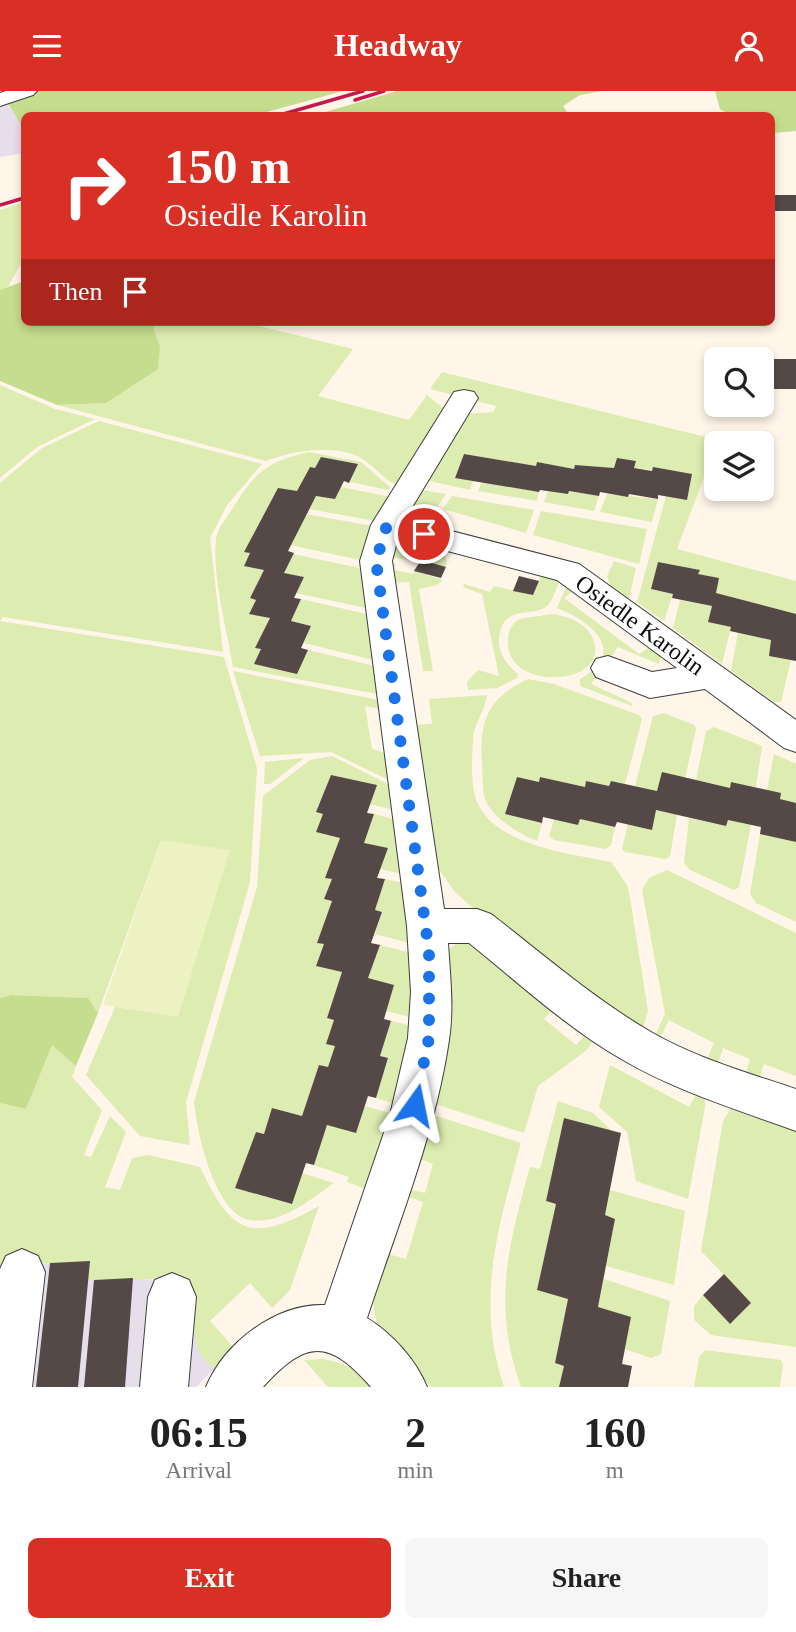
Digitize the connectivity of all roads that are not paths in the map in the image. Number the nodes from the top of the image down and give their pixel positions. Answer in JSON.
{"nodes":[{"id":1,"x":26,"y":91,"type":"edge"},
{"id":2,"x":0,"y":100,"type":"edge"},
{"id":3,"x":464,"y":398,"type":"dead end"},
{"id":4,"x":387,"y":525,"type":"junction"},
{"id":5,"x":608,"y":668,"type":"dead end"},
{"id":6,"x":711,"y":676,"type":"junction"},
{"id":7,"x":796,"y":738,"type":"edge"},
{"id":8,"x":427,"y":926,"type":"junction"},
{"id":9,"x":796,"y":1111,"type":"edge"},
{"id":10,"x":22,"y":1272,"type":"dead end"},
{"id":11,"x":172,"y":1297,"type":"dead end"},
{"id":12,"x":340,"y":1329,"type":"junction"},
{"id":13,"x":8,"y":1387,"type":"edge"},
{"id":14,"x":164,"y":1387,"type":"edge"},
{"id":15,"x":230,"y":1387,"type":"edge"},
{"id":16,"x":403,"y":1387,"type":"edge"}],
"edges":[{"from":1,"to":2,"type":"street"},
{"from":3,"to":4,"type":"street"},
{"from":4,"to":6,"type":"street","name":"Osiedle Karolin"},
{"from":4,"to":8,"type":"street"},
{"from":5,"to":6,"type":"street"},
{"from":6,"to":7,"type":"street","name":"Osiedle Karolin"},
{"from":8,"to":9,"type":"street"},
{"from":8,"to":12,"type":"street"},
{"from":10,"to":13,"type":"street"},
{"from":11,"to":14,"type":"street"},
{"from":12,"to":15,"type":"street"},
{"from":12,"to":16,"type":"street"}]}
